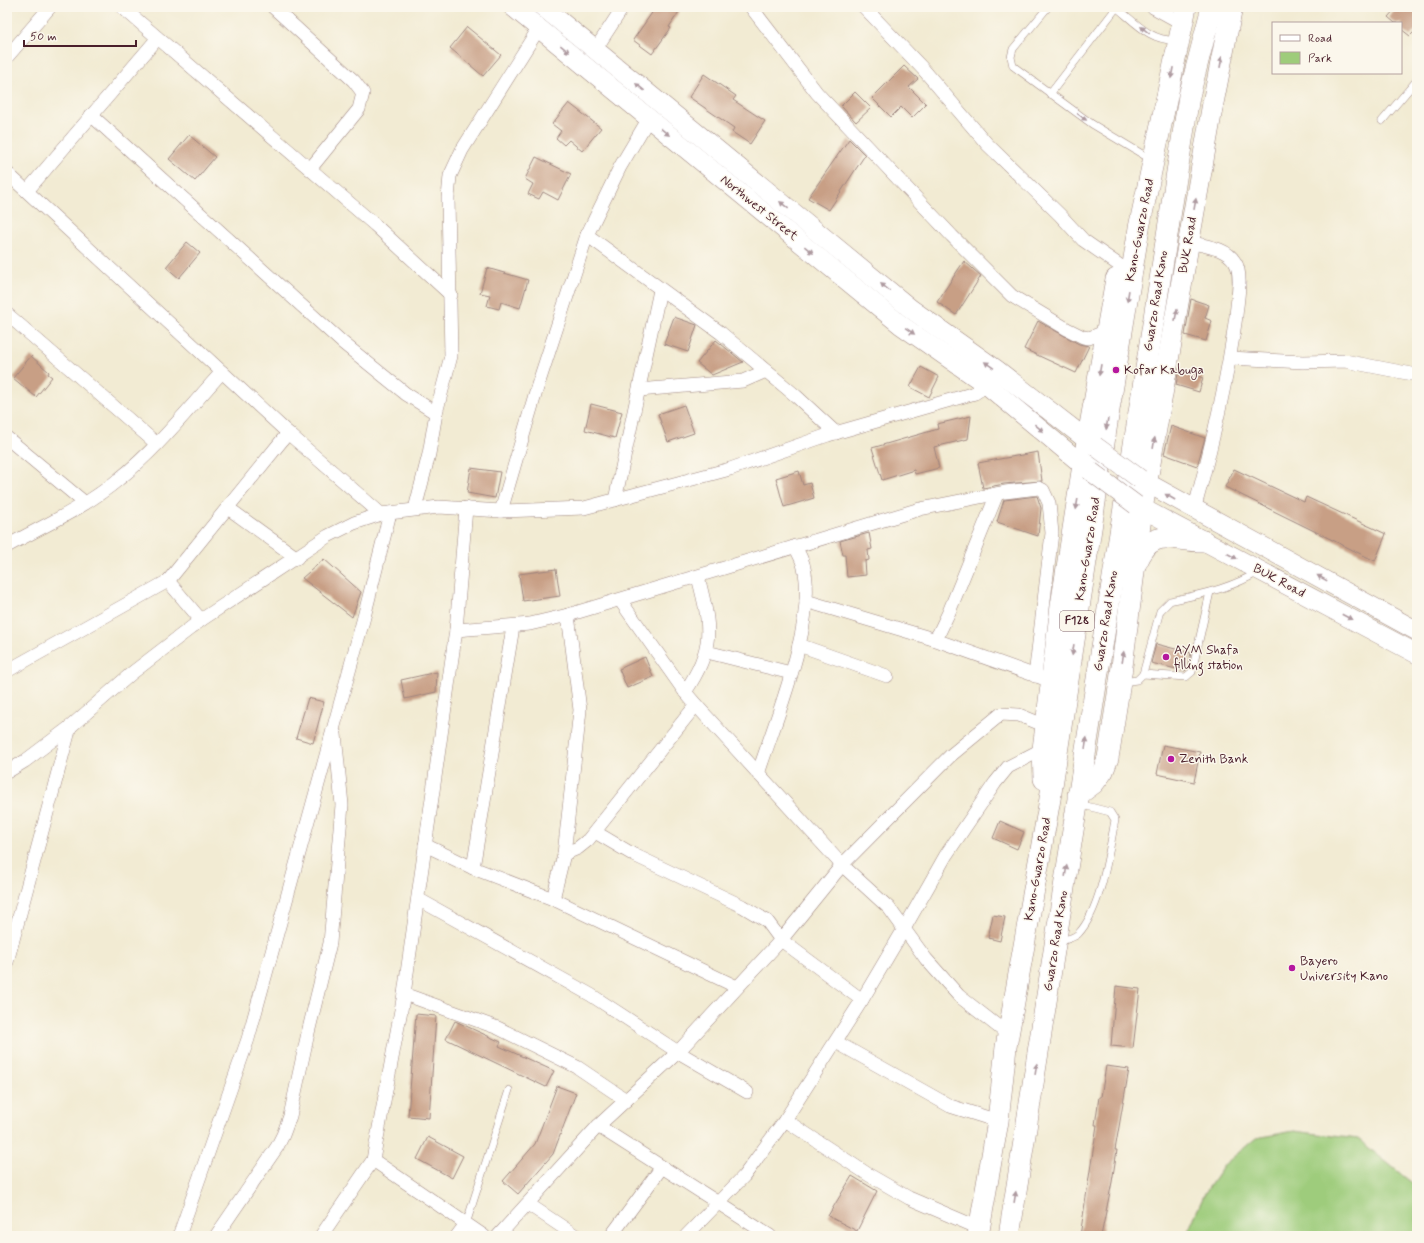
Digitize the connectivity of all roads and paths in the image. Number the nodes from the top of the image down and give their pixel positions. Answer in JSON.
{"nodes":[{"id":1,"x":50,"y":7,"type":"edge"},
{"id":2,"x":122,"y":7,"type":"edge"},
{"id":3,"x":273,"y":7,"type":"edge"},
{"id":4,"x":513,"y":7,"type":"edge"},
{"id":5,"x":543,"y":7,"type":"edge"},
{"id":6,"x":623,"y":7,"type":"edge"},
{"id":7,"x":751,"y":7,"type":"edge"},
{"id":8,"x":864,"y":7,"type":"edge"},
{"id":9,"x":1048,"y":7,"type":"edge"},
{"id":10,"x":1117,"y":7,"type":"edge"},
{"id":11,"x":1153,"y":7,"type":"edge"},
{"id":12,"x":1212,"y":7,"type":"edge"},
{"id":13,"x":1232,"y":7,"type":"edge"},
{"id":14,"x":1182,"y":23,"type":"edge"},
{"id":15,"x":539,"y":28,"type":"junction"},
{"id":16,"x":157,"y":39,"type":"junction"},
{"id":17,"x":595,"y":50,"type":"junction"},
{"id":18,"x":7,"y":57,"type":"edge"},
{"id":19,"x":1417,"y":80,"type":"edge"},
{"id":20,"x":1215,"y":91,"type":"junction"},
{"id":21,"x":1050,"y":94,"type":"junction"},
{"id":22,"x":1189,"y":96,"type":"junction"},
{"id":23,"x":91,"y":115,"type":"junction"},
{"id":24,"x":649,"y":118,"type":"junction"},
{"id":25,"x":1382,"y":122,"type":"dead end"},
{"id":26,"x":1152,"y":156,"type":"junction"},
{"id":27,"x":310,"y":169,"type":"junction"},
{"id":28,"x":7,"y":173,"type":"edge"},
{"id":29,"x":27,"y":191,"type":"junction"},
{"id":30,"x":587,"y":235,"type":"junction"},
{"id":31,"x":1189,"y":242,"type":"junction"},
{"id":32,"x":1119,"y":265,"type":"junction"},
{"id":33,"x":660,"y":290,"type":"junction"},
{"id":34,"x":452,"y":295,"type":"junction"},
{"id":35,"x":7,"y":314,"type":"edge"},
{"id":36,"x":1107,"y":331,"type":"junction"},
{"id":37,"x":1230,"y":358,"type":"junction"},
{"id":38,"x":766,"y":371,"type":"junction"},
{"id":39,"x":222,"y":372,"type":"junction"},
{"id":40,"x":1417,"y":375,"type":"edge"},
{"id":41,"x":987,"y":385,"type":"junction"},
{"id":42,"x":639,"y":390,"type":"junction"},
{"id":43,"x":1015,"y":396,"type":"junction"},
{"id":44,"x":436,"y":413,"type":"junction"},
{"id":45,"x":836,"y":432,"type":"junction"},
{"id":46,"x":288,"y":433,"type":"junction"},
{"id":47,"x":7,"y":438,"type":"edge"},
{"id":48,"x":157,"y":444,"type":"junction"},
{"id":49,"x":1091,"y":444,"type":"junction"},
{"id":50,"x":1086,"y":468,"type":"junction"},
{"id":51,"x":1144,"y":481,"type":"junction"},
{"id":52,"x":996,"y":494,"type":"junction"},
{"id":53,"x":614,"y":500,"type":"junction"},
{"id":54,"x":85,"y":503,"type":"junction"},
{"id":55,"x":1139,"y":507,"type":"junction"},
{"id":56,"x":228,"y":508,"type":"junction"},
{"id":57,"x":466,"y":508,"type":"junction"},
{"id":58,"x":415,"y":509,"type":"junction"},
{"id":59,"x":1194,"y":510,"type":"junction"},
{"id":60,"x":501,"y":511,"type":"junction"},
{"id":61,"x":386,"y":514,"type":"junction"},
{"id":62,"x":1204,"y":541,"type":"junction"},
{"id":63,"x":7,"y":546,"type":"edge"},
{"id":64,"x":795,"y":546,"type":"junction"},
{"id":65,"x":297,"y":558,"type":"junction"},
{"id":66,"x":1135,"y":567,"type":"junction"},
{"id":67,"x":1260,"y":571,"type":"junction"},
{"id":68,"x":698,"y":577,"type":"junction"},
{"id":69,"x":168,"y":581,"type":"junction"},
{"id":70,"x":1210,"y":592,"type":"junction"},
{"id":71,"x":620,"y":600,"type":"junction"},
{"id":72,"x":806,"y":601,"type":"junction"},
{"id":73,"x":568,"y":615,"type":"junction"},
{"id":74,"x":201,"y":620,"type":"junction"},
{"id":75,"x":513,"y":627,"type":"junction"},
{"id":76,"x":456,"y":630,"type":"junction"},
{"id":77,"x":1417,"y":632,"type":"edge"},
{"id":78,"x":933,"y":639,"type":"junction"},
{"id":79,"x":799,"y":645,"type":"junction"},
{"id":80,"x":707,"y":652,"type":"junction"},
{"id":81,"x":1417,"y":654,"type":"edge"},
{"id":82,"x":7,"y":671,"type":"edge"},
{"id":83,"x":791,"y":673,"type":"junction"},
{"id":84,"x":1143,"y":674,"type":"junction"},
{"id":85,"x":887,"y":676,"type":"dead end"},
{"id":86,"x":1043,"y":679,"type":"junction"},
{"id":87,"x":1120,"y":682,"type":"junction"},
{"id":88,"x":685,"y":692,"type":"junction"},
{"id":89,"x":696,"y":705,"type":"junction"},
{"id":90,"x":334,"y":726,"type":"junction"},
{"id":91,"x":1046,"y":726,"type":"junction"},
{"id":92,"x":70,"y":727,"type":"junction"},
{"id":93,"x":1043,"y":749,"type":"junction"},
{"id":94,"x":7,"y":772,"type":"edge"},
{"id":95,"x":758,"y":774,"type":"junction"},
{"id":96,"x":1050,"y":799,"type":"junction"},
{"id":97,"x":1077,"y":799,"type":"junction"},
{"id":98,"x":595,"y":832,"type":"junction"},
{"id":99,"x":425,"y":845,"type":"junction"},
{"id":100,"x":564,"y":854,"type":"junction"},
{"id":101,"x":842,"y":865,"type":"junction"},
{"id":102,"x":474,"y":868,"type":"junction"},
{"id":103,"x":418,"y":899,"type":"junction"},
{"id":104,"x":553,"y":899,"type":"junction"},
{"id":105,"x":904,"y":929,"type":"junction"},
{"id":106,"x":781,"y":940,"type":"junction"},
{"id":107,"x":1056,"y":943,"type":"junction"},
{"id":108,"x":7,"y":962,"type":"edge"},
{"id":109,"x":737,"y":987,"type":"junction"},
{"id":110,"x":404,"y":994,"type":"junction"},
{"id":111,"x":862,"y":1000,"type":"junction"},
{"id":112,"x":1009,"y":1035,"type":"junction"},
{"id":113,"x":836,"y":1042,"type":"junction"},
{"id":114,"x":678,"y":1052,"type":"junction"},
{"id":115,"x":509,"y":1090,"type":"dead end"},
{"id":116,"x":746,"y":1092,"type":"dead end"},
{"id":117,"x":626,"y":1100,"type":"junction"},
{"id":118,"x":785,"y":1120,"type":"junction"},
{"id":119,"x":998,"y":1120,"type":"junction"},
{"id":120,"x":598,"y":1126,"type":"junction"},
{"id":121,"x":373,"y":1160,"type":"junction"},
{"id":122,"x":662,"y":1167,"type":"junction"},
{"id":123,"x":716,"y":1203,"type":"junction"},
{"id":124,"x":528,"y":1204,"type":"junction"},
{"id":125,"x":466,"y":1224,"type":"junction"},
{"id":126,"x":979,"y":1232,"type":"edge"},
{"id":127,"x":179,"y":1236,"type":"edge"},
{"id":128,"x":216,"y":1236,"type":"edge"},
{"id":129,"x":321,"y":1236,"type":"edge"},
{"id":130,"x":457,"y":1236,"type":"edge"},
{"id":131,"x":484,"y":1236,"type":"edge"},
{"id":132,"x":498,"y":1236,"type":"edge"},
{"id":133,"x":576,"y":1236,"type":"edge"},
{"id":134,"x":611,"y":1236,"type":"edge"},
{"id":135,"x":686,"y":1236,"type":"edge"},
{"id":136,"x":770,"y":1236,"type":"edge"},
{"id":137,"x":1009,"y":1236,"type":"edge"}],
"edges":[{"from":1,"to":18,"type":"street"},
{"from":2,"to":16,"type":"street"},
{"from":3,"to":27,"type":"street"},
{"from":4,"to":15,"type":"main road","name":"Northwest Street"},
{"from":5,"to":17,"type":"main road","name":"Northwest Street"},
{"from":6,"to":17,"type":"street"},
{"from":7,"to":36,"type":"street"},
{"from":8,"to":32,"type":"street"},
{"from":9,"to":21,"type":"lane"},
{"from":14,"to":10,"type":"lane","one_way":true},
{"from":10,"to":21,"type":"lane"},
{"from":11,"to":14,"type":"street"},
{"from":12,"to":22,"type":"main road","name":"Gwarzo Road Kano","number":"F128"},
{"from":20,"to":13,"type":"main road","name":"BUK Road","one_way":true},
{"from":14,"to":26,"type":"main road","name":"Kano-Gwarzo Road","number":"F128","one_way":true},
{"from":15,"to":24,"type":"main road","name":"Northwest Street","one_way":true},
{"from":15,"to":34,"type":"street"},
{"from":16,"to":23,"type":"street"},
{"from":16,"to":27,"type":"street"},
{"from":43,"to":17,"type":"main road","name":"Northwest Street","one_way":true},
{"from":19,"to":25,"type":"lane"},
{"from":20,"to":22,"type":"main road"},
{"from":31,"to":20,"type":"main road","name":"BUK Road","one_way":true},
{"from":21,"to":26,"type":"lane","one_way":true},
{"from":97,"to":22,"type":"main road","name":"Gwarzo Road Kano","number":"F128","one_way":true},
{"from":23,"to":29,"type":"street"},
{"from":23,"to":44,"type":"street"},
{"from":24,"to":30,"type":"street"},
{"from":24,"to":41,"type":"main road","name":"Northwest Street","one_way":true},
{"from":26,"to":32,"type":"main road"},
{"from":26,"to":96,"type":"main road","name":"Kano-Gwarzo Road","number":"F128","one_way":true},
{"from":27,"to":34,"type":"street"},
{"from":28,"to":29,"type":"street"},
{"from":29,"to":39,"type":"street"},
{"from":30,"to":33,"type":"street"},
{"from":30,"to":60,"type":"street"},
{"from":31,"to":37,"type":"street"},
{"from":51,"to":31,"type":"main road","name":"BUK Road","one_way":true},
{"from":32,"to":36,"type":"main road"},
{"from":33,"to":38,"type":"street"},
{"from":33,"to":42,"type":"street"},
{"from":34,"to":44,"type":"street"},
{"from":35,"to":48,"type":"street"},
{"from":36,"to":49,"type":"main road","one_way":true},
{"from":37,"to":40,"type":"street"},
{"from":37,"to":59,"type":"street"},
{"from":38,"to":42,"type":"street"},
{"from":38,"to":45,"type":"street"},
{"from":39,"to":46,"type":"street"},
{"from":39,"to":48,"type":"street"},
{"from":41,"to":43,"type":"main road","name":"Northwest Street"},
{"from":41,"to":45,"type":"street"},
{"from":42,"to":53,"type":"street"},
{"from":43,"to":49,"type":"main road"},
{"from":43,"to":50,"type":"main road","one_way":true},
{"from":44,"to":58,"type":"street"},
{"from":45,"to":53,"type":"street"},
{"from":46,"to":56,"type":"street"},
{"from":46,"to":61,"type":"street"},
{"from":47,"to":54,"type":"street"},
{"from":48,"to":54,"type":"street"},
{"from":49,"to":50,"type":"main road"},
{"from":49,"to":51,"type":"main road","bridge":true},
{"from":50,"to":55,"type":"main road","bridge":true},
{"from":50,"to":86,"type":"main road","one_way":true},
{"from":51,"to":55,"type":"main road","name":"BUK Road"},
{"from":59,"to":51,"type":"main road","name":"BUK Road","one_way":true},
{"from":52,"to":64,"type":"street"},
{"from":52,"to":78,"type":"street"},
{"from":52,"to":86,"type":"street"},
{"from":53,"to":60,"type":"street"},
{"from":54,"to":63,"type":"street"},
{"from":55,"to":62,"type":"main road","name":"BUK Road"},
{"from":55,"to":66,"type":"main road","name":"BUK Road"},
{"from":56,"to":65,"type":"street"},
{"from":56,"to":69,"type":"street"},
{"from":57,"to":58,"type":"street"},
{"from":57,"to":60,"type":"street"},
{"from":57,"to":76,"type":"street"},
{"from":58,"to":61,"type":"street"},
{"from":77,"to":59,"type":"main road","name":"BUK Road","one_way":true},
{"from":61,"to":65,"type":"street"},
{"from":61,"to":90,"type":"street"},
{"from":62,"to":66,"type":"main road"},
{"from":62,"to":67,"type":"main road","name":"BUK Road","one_way":true},
{"from":64,"to":68,"type":"street"},
{"from":64,"to":72,"type":"street"},
{"from":65,"to":74,"type":"street"},
{"from":87,"to":66,"type":"main road","name":"BUK Road","one_way":true},
{"from":67,"to":70,"type":"lane"},
{"from":67,"to":81,"type":"main road","name":"BUK Road","one_way":true},
{"from":68,"to":71,"type":"street"},
{"from":68,"to":80,"type":"street"},
{"from":69,"to":74,"type":"street"},
{"from":69,"to":82,"type":"street"},
{"from":70,"to":84,"type":"lane"},
{"from":70,"to":84,"type":"lane"},
{"from":71,"to":73,"type":"street"},
{"from":71,"to":88,"type":"street"},
{"from":72,"to":78,"type":"street"},
{"from":72,"to":79,"type":"street"},
{"from":73,"to":75,"type":"street"},
{"from":73,"to":100,"type":"street"},
{"from":74,"to":92,"type":"street"},
{"from":75,"to":76,"type":"street"},
{"from":75,"to":102,"type":"street"},
{"from":76,"to":99,"type":"street"},
{"from":78,"to":86,"type":"street"},
{"from":79,"to":83,"type":"street"},
{"from":79,"to":85,"type":"street"},
{"from":80,"to":83,"type":"street"},
{"from":80,"to":88,"type":"street"},
{"from":83,"to":95,"type":"street"},
{"from":84,"to":87,"type":"lane"},
{"from":86,"to":91,"type":"main road"},
{"from":87,"to":97,"type":"main road","name":"BUK Road"},
{"from":88,"to":89,"type":"street"},
{"from":89,"to":95,"type":"street"},
{"from":89,"to":98,"type":"street"},
{"from":90,"to":127,"type":"street"},
{"from":90,"to":128,"type":"street"},
{"from":91,"to":93,"type":"main road"},
{"from":91,"to":101,"type":"street"},
{"from":92,"to":94,"type":"street"},
{"from":92,"to":108,"type":"street"},
{"from":93,"to":96,"type":"main road"},
{"from":93,"to":105,"type":"street"},
{"from":95,"to":101,"type":"street"},
{"from":96,"to":112,"type":"main road","name":"Kano-Gwarzo Road","number":"F128"},
{"from":107,"to":97,"type":"main road","name":"Gwarzo Road Kano","number":"F128","one_way":true},
{"from":97,"to":107,"type":"lane"},
{"from":98,"to":100,"type":"street"},
{"from":98,"to":106,"type":"street"},
{"from":99,"to":102,"type":"street"},
{"from":99,"to":103,"type":"street"},
{"from":100,"to":104,"type":"street"},
{"from":101,"to":105,"type":"street"},
{"from":101,"to":106,"type":"street"},
{"from":102,"to":104,"type":"street"},
{"from":103,"to":110,"type":"street"},
{"from":103,"to":114,"type":"street"},
{"from":104,"to":109,"type":"street"},
{"from":105,"to":111,"type":"street"},
{"from":105,"to":112,"type":"street"},
{"from":106,"to":109,"type":"street"},
{"from":106,"to":111,"type":"street"},
{"from":137,"to":107,"type":"main road","name":"Gwarzo Road Kano","number":"F128","one_way":true},
{"from":109,"to":114,"type":"street"},
{"from":110,"to":117,"type":"street"},
{"from":110,"to":121,"type":"street"},
{"from":111,"to":113,"type":"street"},
{"from":112,"to":119,"type":"main road","name":"Kano-Gwarzo Road","number":"F128"},
{"from":113,"to":118,"type":"street"},
{"from":113,"to":119,"type":"street"},
{"from":114,"to":116,"type":"street"},
{"from":114,"to":117,"type":"street"},
{"from":115,"to":125,"type":"lane"},
{"from":117,"to":120,"type":"street"},
{"from":118,"to":123,"type":"street"},
{"from":118,"to":126,"type":"street"},
{"from":119,"to":126,"type":"main road","name":"Kano-Gwarzo Road","number":"F128"},
{"from":120,"to":122,"type":"street"},
{"from":120,"to":124,"type":"street"},
{"from":121,"to":125,"type":"street"},
{"from":121,"to":129,"type":"street"},
{"from":122,"to":123,"type":"street"},
{"from":122,"to":134,"type":"street"},
{"from":123,"to":135,"type":"street"},
{"from":123,"to":136,"type":"street"},
{"from":124,"to":132,"type":"street"},
{"from":124,"to":133,"type":"street"},
{"from":125,"to":130,"type":"street"},
{"from":125,"to":131,"type":"street"}]}
